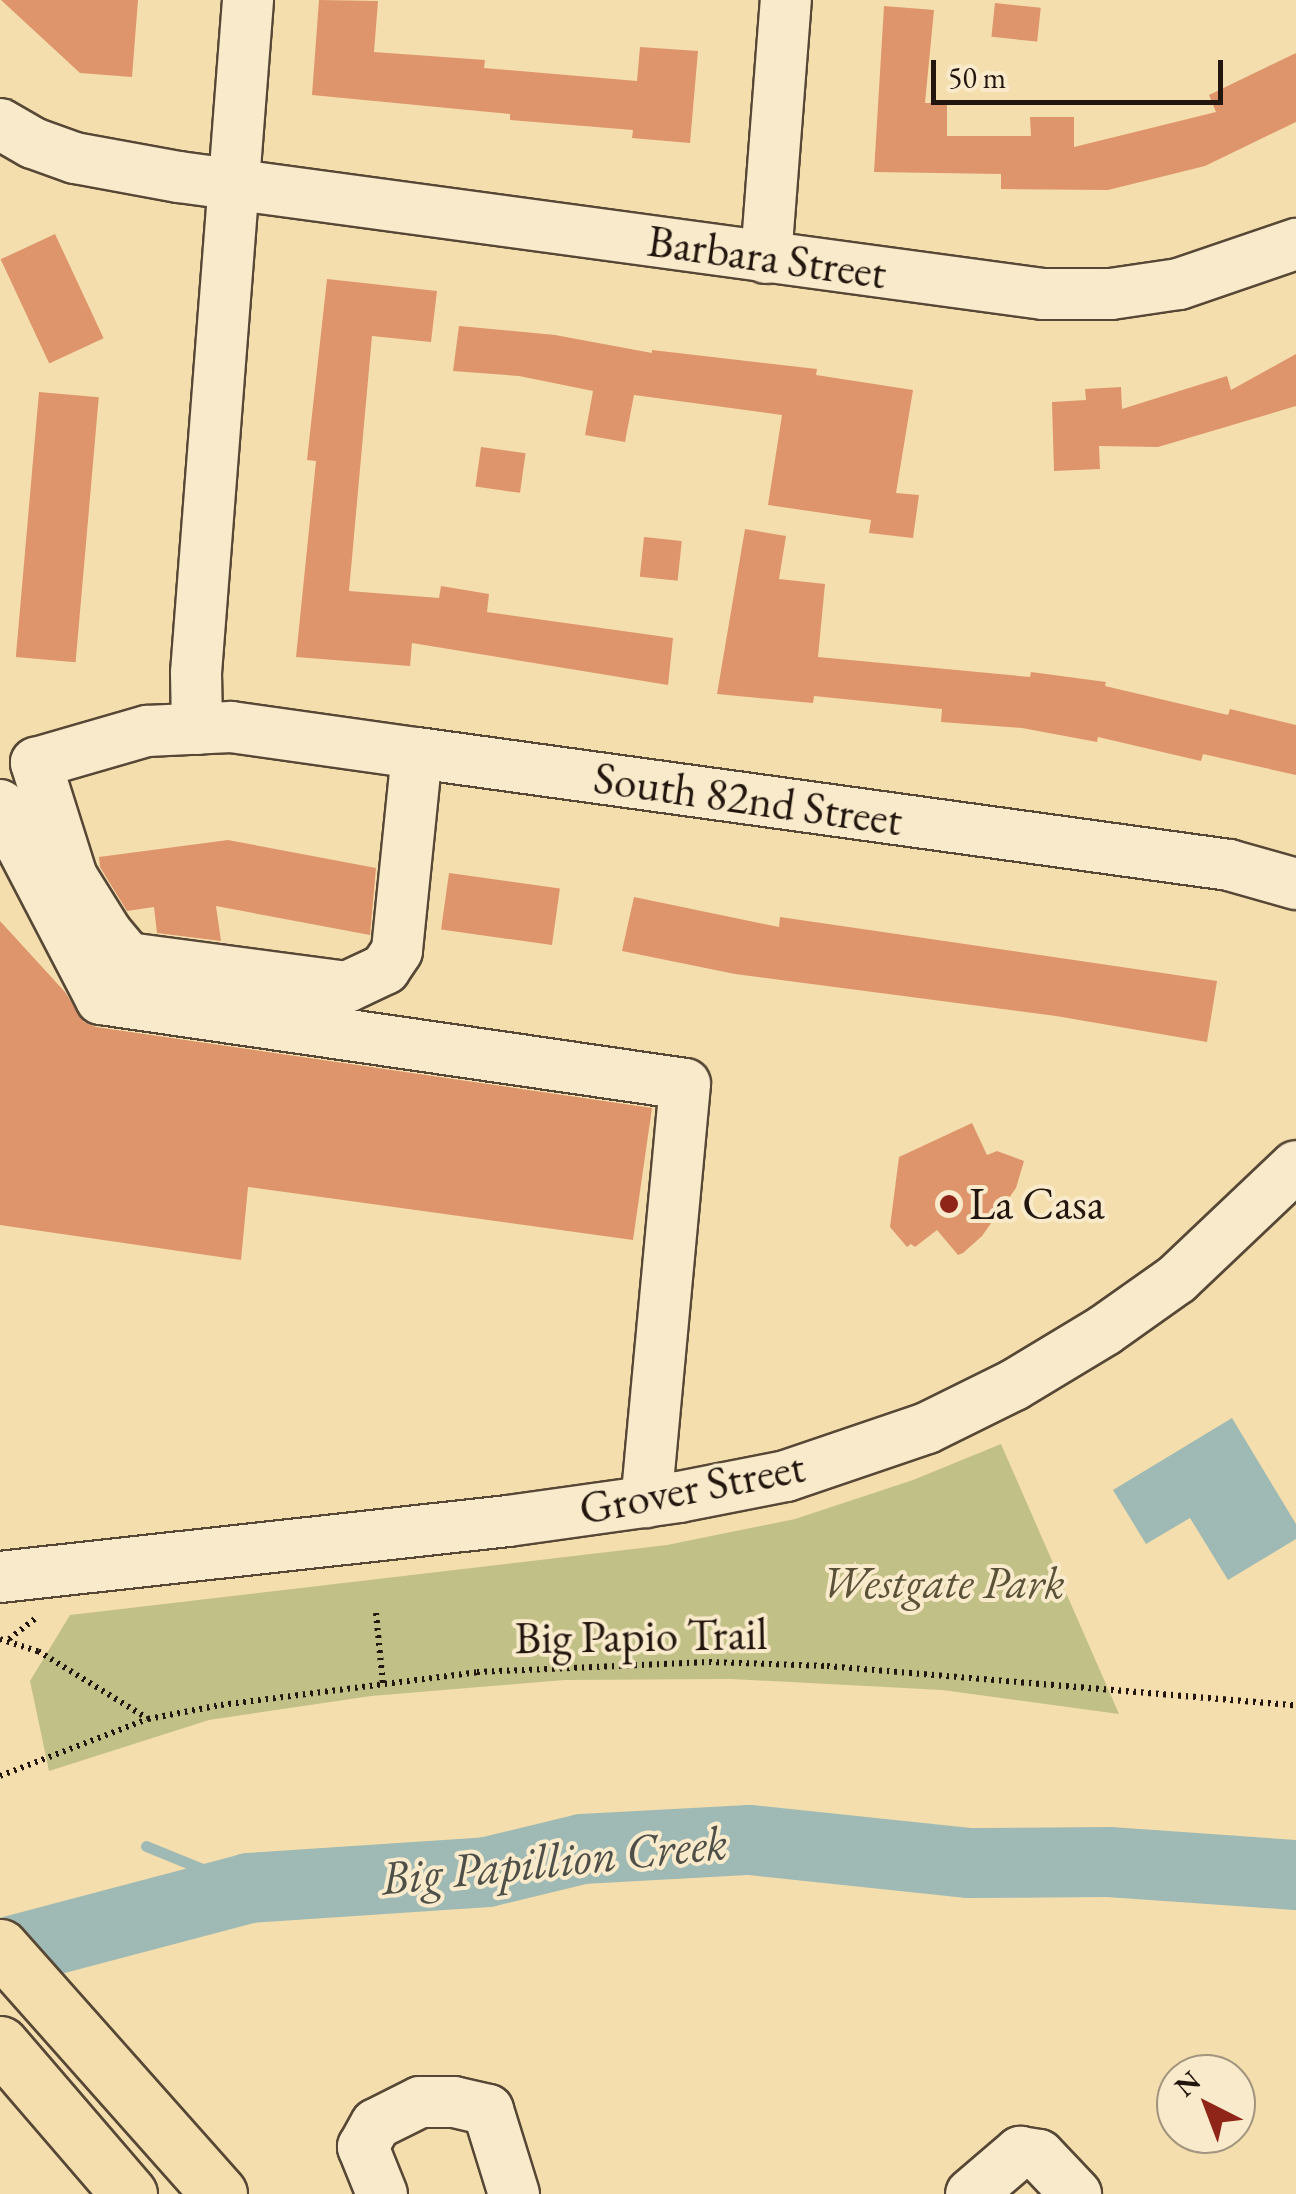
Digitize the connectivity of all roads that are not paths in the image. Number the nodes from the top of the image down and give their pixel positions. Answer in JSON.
{"nodes":[{"id":1,"x":248,"y":0,"type":"edge"},
{"id":2,"x":786,"y":0,"type":"edge"},
{"id":3,"x":0,"y":124,"type":"edge"},
{"id":4,"x":234,"y":185,"type":"junction"},
{"id":5,"x":1296,"y":244,"type":"edge"},
{"id":6,"x":766,"y":258,"type":"junction"},
{"id":7,"x":197,"y":728,"type":"junction"},
{"id":8,"x":417,"y":753,"type":"junction"},
{"id":9,"x":0,"y":804,"type":"edge"},
{"id":10,"x":1296,"y":884,"type":"edge"},
{"id":11,"x":1293,"y":1174,"type":"edge"},
{"id":12,"x":646,"y":1502,"type":"junction"},
{"id":13,"x":0,"y":1577,"type":"edge"},
{"id":14,"x":0,"y":1947,"type":"edge"},
{"id":15,"x":0,"y":2044,"type":"edge"},
{"id":16,"x":128,"y":2194,"type":"edge"},
{"id":17,"x":218,"y":2194,"type":"edge"},
{"id":18,"x":382,"y":2194,"type":"edge"},
{"id":19,"x":514,"y":2194,"type":"edge"},
{"id":20,"x":971,"y":2194,"type":"edge"},
{"id":21,"x":1076,"y":2194,"type":"edge"}],
"edges":[{"from":1,"to":4,"type":"street"},
{"from":2,"to":6,"type":"street"},
{"from":3,"to":4,"type":"street","name":"Barbara Street"},
{"from":4,"to":6,"type":"street","name":"Barbara Street"},
{"from":4,"to":7,"type":"street"},
{"from":5,"to":6,"type":"street","name":"Barbara Street"},
{"from":7,"to":8,"type":"street","name":"South 82nd Street"},
{"from":7,"to":8,"type":"street","name":"South 82nd Street"},
{"from":8,"to":10,"type":"street","name":"South 82nd Street"},
{"from":9,"to":12,"type":"street"},
{"from":11,"to":12,"type":"street","name":"Grover Street"},
{"from":12,"to":13,"type":"street","name":"Grover Street"},
{"from":14,"to":17,"type":"main road"},
{"from":15,"to":16,"type":"main road"},
{"from":18,"to":19,"type":"street"},
{"from":20,"to":21,"type":"street"}]}
